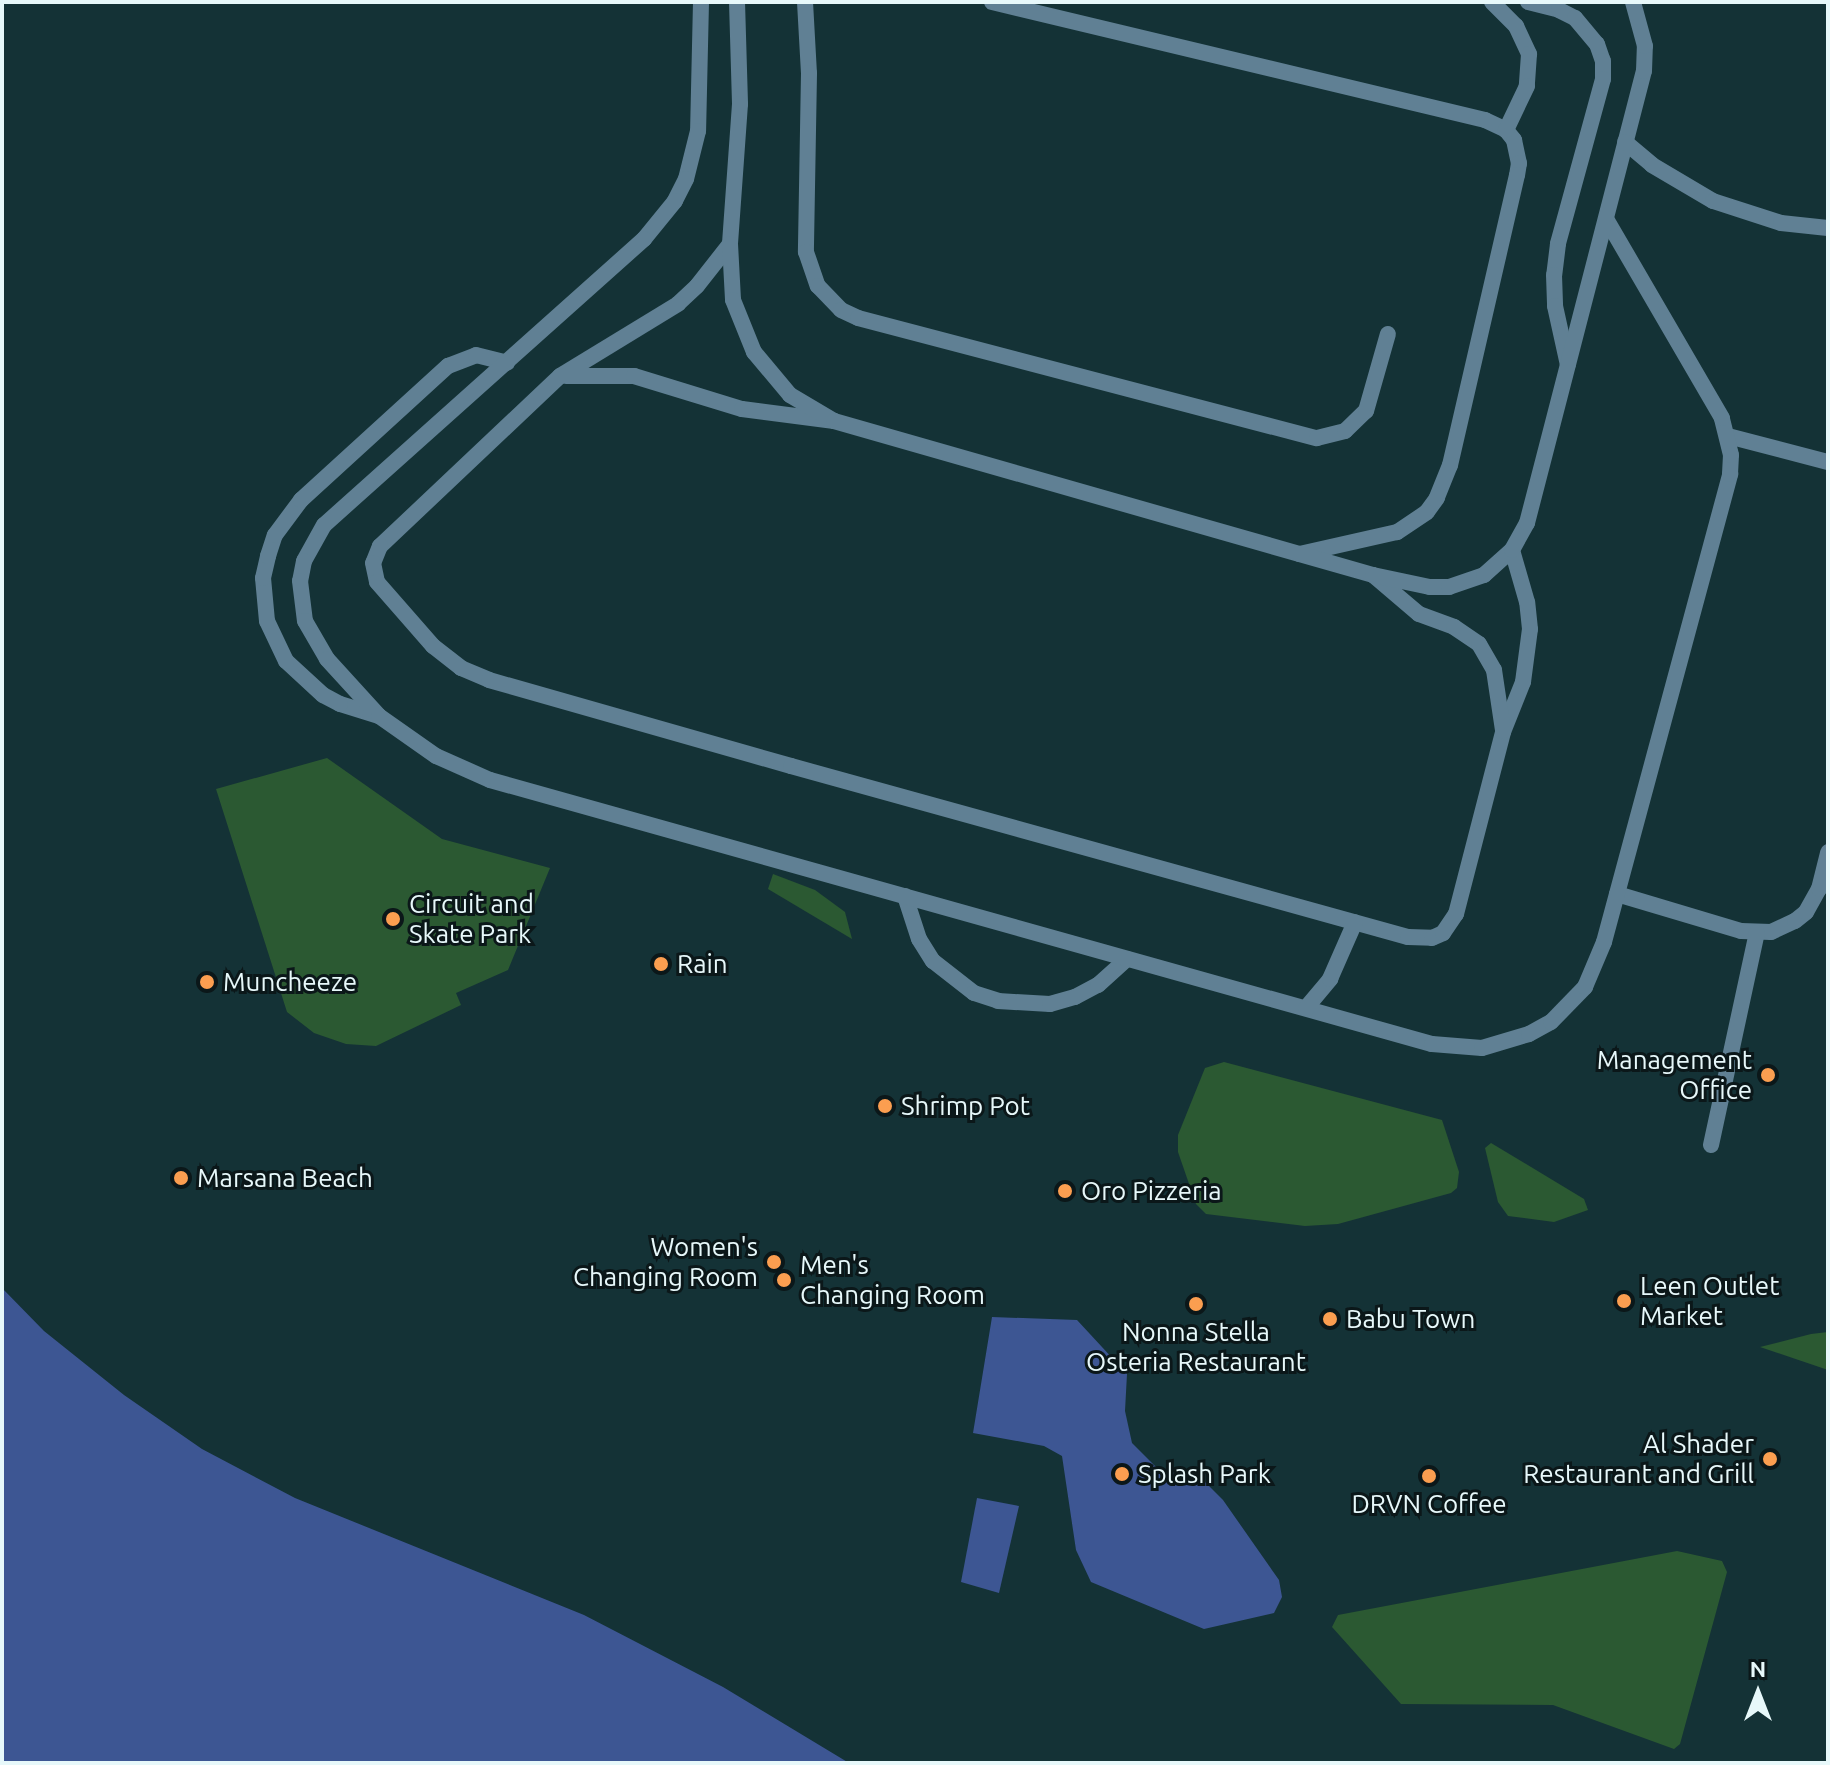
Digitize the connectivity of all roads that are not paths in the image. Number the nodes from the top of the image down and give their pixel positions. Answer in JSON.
{"nodes":[{"id":1,"x":701,"y":2,"type":"edge"},
{"id":2,"x":737,"y":2,"type":"edge"},
{"id":3,"x":805,"y":2,"type":"edge"},
{"id":4,"x":992,"y":2,"type":"edge"},
{"id":5,"x":1492,"y":2,"type":"edge"},
{"id":6,"x":1528,"y":2,"type":"edge"},
{"id":7,"x":1633,"y":2,"type":"edge"},
{"id":8,"x":1506,"y":130,"type":"junction"},
{"id":9,"x":1625,"y":142,"type":"junction"},
{"id":10,"x":1606,"y":219,"type":"junction"},
{"id":11,"x":1828,"y":228,"type":"edge"},
{"id":12,"x":730,"y":244,"type":"junction"},
{"id":13,"x":1388,"y":334,"type":"dead end"},
{"id":14,"x":507,"y":363,"type":"junction"},
{"id":15,"x":1568,"y":365,"type":"junction"},
{"id":16,"x":560,"y":376,"type":"junction"},
{"id":17,"x":834,"y":421,"type":"junction"},
{"id":18,"x":1728,"y":436,"type":"junction"},
{"id":19,"x":1828,"y":462,"type":"edge"},
{"id":20,"x":1512,"y":550,"type":"junction"},
{"id":21,"x":1299,"y":554,"type":"junction"},
{"id":22,"x":1373,"y":575,"type":"junction"},
{"id":23,"x":379,"y":716,"type":"junction"},
{"id":24,"x":1503,"y":732,"type":"junction"},
{"id":25,"x":1828,"y":852,"type":"edge"},
{"id":26,"x":1617,"y":894,"type":"junction"},
{"id":27,"x":905,"y":896,"type":"junction"},
{"id":28,"x":1355,"y":922,"type":"junction"},
{"id":29,"x":1757,"y":933,"type":"junction"},
{"id":30,"x":1127,"y":959,"type":"junction"},
{"id":31,"x":1306,"y":1008,"type":"junction"},
{"id":32,"x":1711,"y":1145,"type":"dead end"}],
"edges":[{"from":1,"to":14,"type":"street"},
{"from":2,"to":12,"type":"street"},
{"from":3,"to":13,"type":"street"},
{"from":4,"to":8,"type":"street"},
{"from":5,"to":8,"type":"street"},
{"from":6,"to":15,"type":"street"},
{"from":7,"to":9,"type":"street"},
{"from":8,"to":21,"type":"street"},
{"from":9,"to":10,"type":"street"},
{"from":9,"to":11,"type":"street"},
{"from":10,"to":15,"type":"street"},
{"from":10,"to":18,"type":"street"},
{"from":12,"to":16,"type":"street"},
{"from":12,"to":17,"type":"street"},
{"from":14,"to":23,"type":"street"},
{"from":14,"to":23,"type":"street"},
{"from":15,"to":20,"type":"street"},
{"from":16,"to":17,"type":"street"},
{"from":16,"to":28,"type":"street"},
{"from":17,"to":21,"type":"street"},
{"from":18,"to":19,"type":"street"},
{"from":18,"to":26,"type":"street"},
{"from":20,"to":22,"type":"street"},
{"from":20,"to":24,"type":"street"},
{"from":21,"to":22,"type":"street"},
{"from":22,"to":24,"type":"street"},
{"from":23,"to":27,"type":"street"},
{"from":24,"to":28,"type":"street"},
{"from":25,"to":29,"type":"street"},
{"from":26,"to":29,"type":"street"},
{"from":26,"to":31,"type":"street"},
{"from":27,"to":30,"type":"street"},
{"from":27,"to":30,"type":"street"},
{"from":28,"to":31,"type":"street"},
{"from":29,"to":32,"type":"street"},
{"from":30,"to":31,"type":"street"}]}
